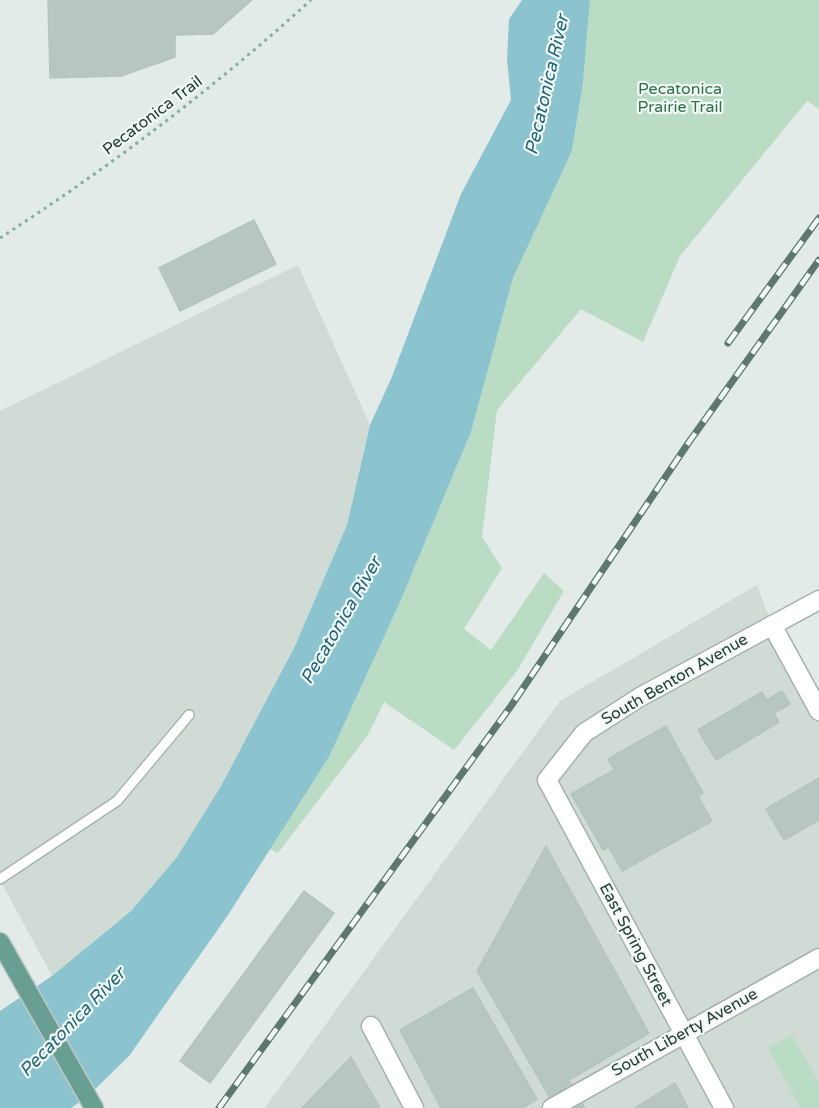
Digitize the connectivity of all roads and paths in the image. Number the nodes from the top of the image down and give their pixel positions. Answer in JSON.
{"nodes":[{"id":1,"x":311,"y":0,"type":"edge"},
{"id":2,"x":0,"y":238,"type":"edge"},
{"id":3,"x":819,"y":600,"type":"edge"},
{"id":4,"x":772,"y":625,"type":"junction"},
{"id":5,"x":819,"y":711,"type":"edge"},
{"id":6,"x":189,"y":715,"type":"dead end"},
{"id":7,"x":547,"y":780,"type":"joint"},
{"id":8,"x":0,"y":879,"type":"edge"},
{"id":9,"x":3,"y":946,"type":"edge"},
{"id":10,"x":819,"y":958,"type":"edge"},
{"id":11,"x":371,"y":1026,"type":"dead end"},
{"id":12,"x":682,"y":1033,"type":"junction"},
{"id":13,"x":94,"y":1108,"type":"edge"},
{"id":14,"x":414,"y":1108,"type":"edge"},
{"id":15,"x":552,"y":1108,"type":"edge"},
{"id":16,"x":724,"y":1108,"type":"edge"}],
"edges":[{"from":1,"to":2,"type":"path","name":"Pecatonica Trail"},
{"from":3,"to":4,"type":"street","name":"South Benton Avenue"},
{"from":4,"to":5,"type":"street"},
{"from":4,"to":7,"type":"street","name":"South Benton Avenue"},
{"from":6,"to":8,"type":"lane"},
{"from":7,"to":12,"type":"street","name":"East Spring Street"},
{"from":9,"to":13,"type":"main road"},
{"from":10,"to":12,"type":"street","name":"South Liberty Avenue"},
{"from":11,"to":14,"type":"street"},
{"from":12,"to":15,"type":"street","name":"South Liberty Avenue"},
{"from":12,"to":16,"type":"street","name":"East Spring Street"}]}
